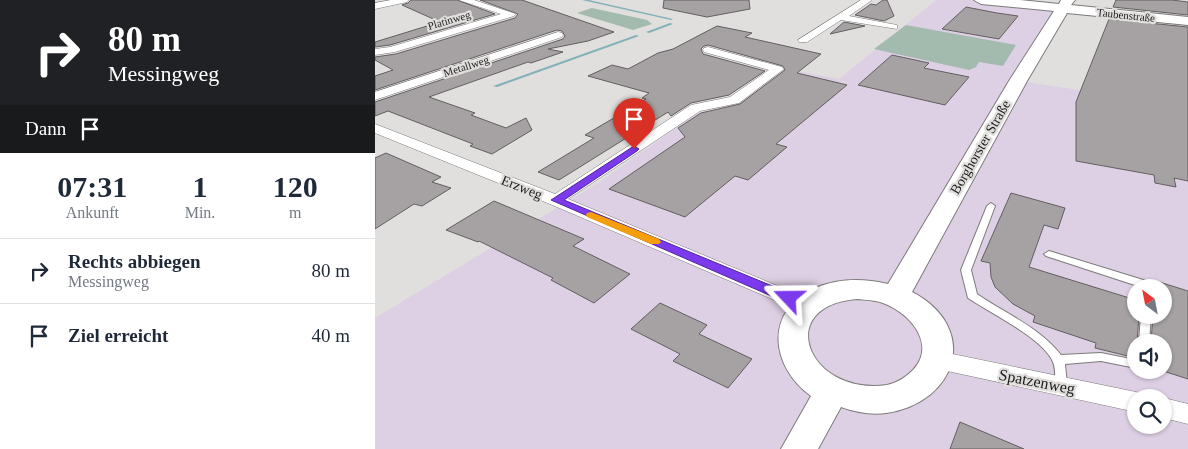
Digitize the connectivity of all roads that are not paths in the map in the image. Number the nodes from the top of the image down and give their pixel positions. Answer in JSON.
{"nodes":[{"id":1,"x":404,"y":0,"type":"edge"},
{"id":2,"x":464,"y":0,"type":"edge"},
{"id":3,"x":867,"y":0,"type":"edge"},
{"id":4,"x":981,"y":0,"type":"edge"},
{"id":5,"x":1065,"y":4,"type":"edge"},
{"id":6,"x":375,"y":6,"type":"edge"},
{"id":7,"x":840,"y":17,"type":"junction"},
{"id":8,"x":1188,"y":21,"type":"edge"},
{"id":9,"x":893,"y":27,"type":"dead end"},
{"id":10,"x":557,"y":35,"type":"dead end"},
{"id":11,"x":803,"y":40,"type":"dead end"},
{"id":12,"x":708,"y":50,"type":"dead end"},
{"id":13,"x":375,"y":52,"type":"edge"},
{"id":14,"x":375,"y":96,"type":"edge"},
{"id":15,"x":375,"y":128,"type":"edge"},
{"id":16,"x":556,"y":200,"type":"junction"},
{"id":17,"x":991,"y":206,"type":"dead end"},
{"id":18,"x":1049,"y":254,"type":"dead end"},
{"id":19,"x":1130,"y":279,"type":"edge"},
{"id":20,"x":895,"y":296,"type":"junction"},
{"id":21,"x":807,"y":306,"type":"junction"},
{"id":22,"x":938,"y":360,"type":"junction"},
{"id":23,"x":1058,"y":360,"type":"junction"},
{"id":24,"x":1127,"y":362,"type":"edge"},
{"id":25,"x":1061,"y":385,"type":"junction"},
{"id":26,"x":832,"y":391,"type":"junction"},
{"id":27,"x":1127,"y":400,"type":"edge"},
{"id":28,"x":1172,"y":410,"type":"edge"},
{"id":29,"x":1188,"y":414,"type":"edge"},
{"id":30,"x":799,"y":449,"type":"edge"}],
"edges":[{"from":1,"to":6,"type":"street"},
{"from":2,"to":13,"type":"street","name":"Platinweg"},
{"from":3,"to":7,"type":"street"},
{"from":4,"to":5,"type":"main road","name":"Taubenstraße"},
{"from":5,"to":8,"type":"main road","name":"Taubenstraße"},
{"from":5,"to":20,"type":"main road","name":"Borghorster Straße"},
{"from":7,"to":9,"type":"street"},
{"from":7,"to":11,"type":"street"},
{"from":10,"to":14,"type":"street","name":"Metallweg"},
{"from":12,"to":16,"type":"street"},
{"from":15,"to":16,"type":"street","name":"Erzweg"},
{"from":16,"to":21,"type":"street","name":"Erzweg"},
{"from":17,"to":23,"type":"lane"},
{"from":18,"to":19,"type":"lane"},
{"from":20,"to":21,"type":"main road"},
{"from":20,"to":22,"type":"main road"},
{"from":21,"to":26,"type":"main road"},
{"from":22,"to":25,"type":"street","name":"Spatzenweg"},
{"from":22,"to":26,"type":"main road"},
{"from":23,"to":24,"type":"lane"},
{"from":23,"to":25,"type":"lane"},
{"from":25,"to":27,"type":"street","name":"Spatzenweg"},
{"from":26,"to":30,"type":"main road"},
{"from":28,"to":29,"type":"street"}]}
